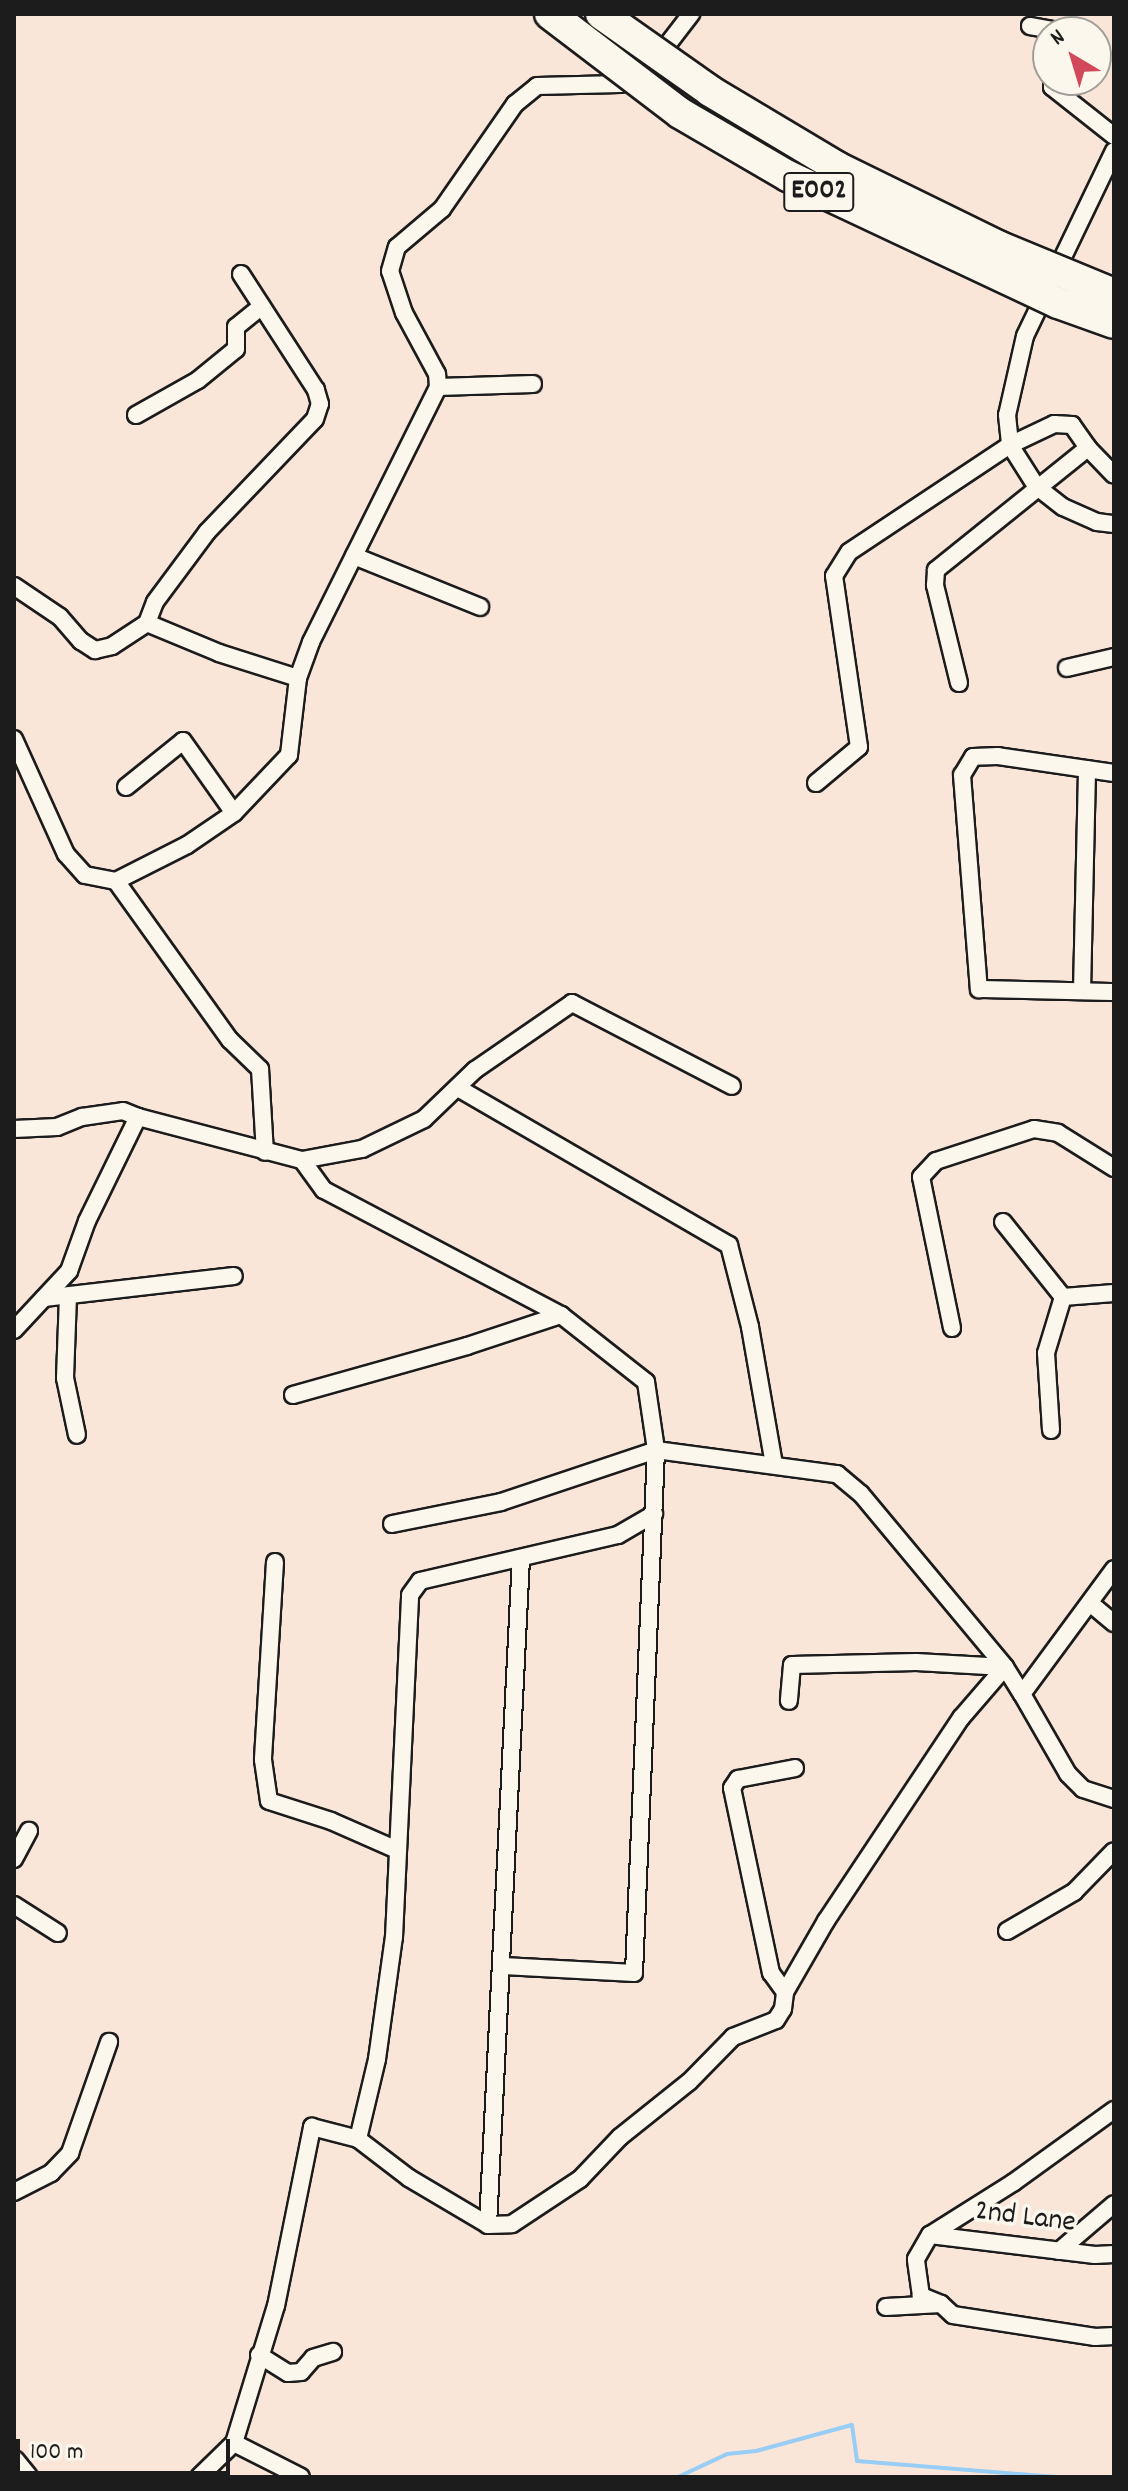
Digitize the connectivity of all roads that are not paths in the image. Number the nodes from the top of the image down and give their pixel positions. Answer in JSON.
{"nodes":[{"id":1,"x":550,"y":14,"type":"edge"},
{"id":2,"x":601,"y":14,"type":"edge"},
{"id":3,"x":691,"y":14,"type":"edge"},
{"id":4,"x":1063,"y":96,"type":"edge"},
{"id":5,"x":1114,"y":136,"type":"edge"},
{"id":6,"x":1114,"y":151,"type":"edge"},
{"id":7,"x":241,"y":274,"type":"dead end"},
{"id":8,"x":1114,"y":294,"type":"edge"},
{"id":9,"x":262,"y":306,"type":"junction"},
{"id":10,"x":1114,"y":323,"type":"edge"},
{"id":11,"x":533,"y":384,"type":"dead end"},
{"id":12,"x":438,"y":387,"type":"junction"},
{"id":13,"x":136,"y":415,"type":"dead end"},
{"id":14,"x":1010,"y":445,"type":"junction"},
{"id":15,"x":1088,"y":448,"type":"junction"},
{"id":16,"x":1114,"y":475,"type":"edge"},
{"id":17,"x":1036,"y":486,"type":"junction"},
{"id":18,"x":1114,"y":524,"type":"edge"},
{"id":19,"x":354,"y":556,"type":"junction"},
{"id":20,"x":14,"y":586,"type":"edge"},
{"id":21,"x":480,"y":607,"type":"dead end"},
{"id":22,"x":147,"y":623,"type":"junction"},
{"id":23,"x":1114,"y":657,"type":"edge"},
{"id":24,"x":1067,"y":668,"type":"dead end"},
{"id":25,"x":298,"y":678,"type":"junction"},
{"id":26,"x":959,"y":683,"type":"dead end"},
{"id":27,"x":14,"y":739,"type":"edge"},
{"id":28,"x":1087,"y":769,"type":"junction"},
{"id":29,"x":1114,"y":773,"type":"edge"},
{"id":30,"x":816,"y":783,"type":"dead end"},
{"id":31,"x":126,"y":787,"type":"dead end"},
{"id":32,"x":234,"y":813,"type":"junction"},
{"id":33,"x":116,"y":881,"type":"junction"},
{"id":34,"x":1082,"y":991,"type":"junction"},
{"id":35,"x":1114,"y":992,"type":"edge"},
{"id":36,"x":732,"y":1086,"type":"dead end"},
{"id":37,"x":458,"y":1088,"type":"junction"},
{"id":38,"x":138,"y":1117,"type":"junction"},
{"id":39,"x":14,"y":1129,"type":"edge"},
{"id":40,"x":265,"y":1152,"type":"junction"},
{"id":41,"x":302,"y":1160,"type":"junction"},
{"id":42,"x":1114,"y":1168,"type":"edge"},
{"id":43,"x":1003,"y":1222,"type":"dead end"},
{"id":44,"x":234,"y":1276,"type":"dead end"},
{"id":45,"x":1114,"y":1293,"type":"edge"},
{"id":46,"x":68,"y":1296,"type":"junction"},
{"id":47,"x":1063,"y":1297,"type":"junction"},
{"id":48,"x":44,"y":1298,"type":"junction"},
{"id":49,"x":561,"y":1315,"type":"junction"},
{"id":50,"x":952,"y":1328,"type":"dead end"},
{"id":51,"x":14,"y":1330,"type":"edge"},
{"id":52,"x":293,"y":1395,"type":"dead end"},
{"id":53,"x":1051,"y":1430,"type":"dead end"},
{"id":54,"x":77,"y":1435,"type":"dead end"},
{"id":55,"x":656,"y":1450,"type":"junction"},
{"id":56,"x":774,"y":1465,"type":"junction"},
{"id":57,"x":654,"y":1514,"type":"junction"},
{"id":58,"x":392,"y":1524,"type":"dead end"},
{"id":59,"x":521,"y":1558,"type":"junction"},
{"id":60,"x":275,"y":1562,"type":"dead end"},
{"id":61,"x":1114,"y":1569,"type":"edge"},
{"id":62,"x":1090,"y":1603,"type":"junction"},
{"id":63,"x":1114,"y":1623,"type":"edge"},
{"id":64,"x":1005,"y":1667,"type":"junction"},
{"id":65,"x":1022,"y":1694,"type":"junction"},
{"id":66,"x":789,"y":1701,"type":"dead end"},
{"id":67,"x":795,"y":1768,"type":"dead end"},
{"id":68,"x":1114,"y":1799,"type":"edge"},
{"id":69,"x":29,"y":1831,"type":"dead end"},
{"id":70,"x":397,"y":1850,"type":"junction"},
{"id":71,"x":1114,"y":1851,"type":"edge"},
{"id":72,"x":14,"y":1859,"type":"edge"},
{"id":73,"x":14,"y":1905,"type":"edge"},
{"id":74,"x":1007,"y":1931,"type":"dead end"},
{"id":75,"x":58,"y":1933,"type":"dead end"},
{"id":76,"x":503,"y":1966,"type":"junction"},
{"id":77,"x":785,"y":1992,"type":"junction"},
{"id":78,"x":109,"y":2042,"type":"dead end"},
{"id":79,"x":1114,"y":2110,"type":"edge"},
{"id":80,"x":358,"y":2139,"type":"junction"},
{"id":81,"x":14,"y":2192,"type":"edge"},
{"id":82,"x":1114,"y":2204,"type":"edge"},
{"id":83,"x":488,"y":2225,"type":"junction"},
{"id":84,"x":930,"y":2235,"type":"junction"},
{"id":85,"x":1059,"y":2251,"type":"junction"},
{"id":86,"x":1114,"y":2254,"type":"edge"},
{"id":87,"x":941,"y":2304,"type":"junction"},
{"id":88,"x":886,"y":2307,"type":"dead end"},
{"id":89,"x":1114,"y":2336,"type":"edge"},
{"id":90,"x":333,"y":2352,"type":"dead end"},
{"id":91,"x":259,"y":2355,"type":"junction"},
{"id":92,"x":234,"y":2443,"type":"junction"},
{"id":93,"x":14,"y":2461,"type":"edge"},
{"id":94,"x":27,"y":2477,"type":"edge"},
{"id":95,"x":199,"y":2477,"type":"edge"},
{"id":96,"x":301,"y":2477,"type":"edge"}],
"edges":[{"from":1,"to":10,"type":"highway","number":"E002","bridge":true},
{"from":2,"to":8,"type":"highway","number":"E002","bridge":true},
{"from":3,"to":12,"type":"street"},
{"from":4,"to":5,"type":"street"},
{"from":6,"to":14,"type":"street"},
{"from":7,"to":9,"type":"street"},
{"from":9,"to":13,"type":"street"},
{"from":9,"to":22,"type":"street"},
{"from":11,"to":12,"type":"street"},
{"from":12,"to":19,"type":"street"},
{"from":14,"to":15,"type":"street"},
{"from":14,"to":17,"type":"street"},
{"from":14,"to":30,"type":"street"},
{"from":15,"to":16,"type":"street"},
{"from":15,"to":17,"type":"street"},
{"from":17,"to":18,"type":"street"},
{"from":17,"to":26,"type":"street"},
{"from":19,"to":21,"type":"street"},
{"from":19,"to":25,"type":"street"},
{"from":20,"to":22,"type":"street"},
{"from":22,"to":25,"type":"street"},
{"from":23,"to":24,"type":"street"},
{"from":25,"to":32,"type":"street"},
{"from":27,"to":33,"type":"street"},
{"from":28,"to":29,"type":"street"},
{"from":28,"to":34,"type":"street"},
{"from":28,"to":34,"type":"street"},
{"from":31,"to":32,"type":"street"},
{"from":32,"to":33,"type":"street"},
{"from":33,"to":40,"type":"street"},
{"from":34,"to":35,"type":"street"},
{"from":36,"to":37,"type":"street"},
{"from":37,"to":41,"type":"street"},
{"from":37,"to":56,"type":"street"},
{"from":38,"to":39,"type":"street"},
{"from":38,"to":40,"type":"street"},
{"from":38,"to":48,"type":"street"},
{"from":40,"to":41,"type":"street"},
{"from":41,"to":49,"type":"street"},
{"from":42,"to":50,"type":"street"},
{"from":43,"to":47,"type":"street"},
{"from":44,"to":46,"type":"street"},
{"from":45,"to":47,"type":"street"},
{"from":46,"to":48,"type":"street"},
{"from":46,"to":54,"type":"street"},
{"from":47,"to":53,"type":"street"},
{"from":48,"to":51,"type":"street"},
{"from":49,"to":52,"type":"street"},
{"from":49,"to":55,"type":"street"},
{"from":55,"to":56,"type":"street"},
{"from":55,"to":57,"type":"street"},
{"from":55,"to":58,"type":"street"},
{"from":56,"to":64,"type":"street"},
{"from":57,"to":59,"type":"street"},
{"from":57,"to":76,"type":"street"},
{"from":59,"to":70,"type":"street"},
{"from":59,"to":76,"type":"street"},
{"from":60,"to":70,"type":"street"},
{"from":61,"to":62,"type":"street"},
{"from":62,"to":63,"type":"street"},
{"from":62,"to":65,"type":"street"},
{"from":64,"to":65,"type":"street"},
{"from":64,"to":66,"type":"street"},
{"from":64,"to":77,"type":"street"},
{"from":65,"to":68,"type":"street"},
{"from":67,"to":77,"type":"street"},
{"from":69,"to":72,"type":"street"},
{"from":70,"to":80,"type":"street"},
{"from":71,"to":74,"type":"street"},
{"from":73,"to":75,"type":"street"},
{"from":76,"to":83,"type":"street"},
{"from":77,"to":83,"type":"street"},
{"from":78,"to":81,"type":"street"},
{"from":79,"to":84,"type":"street"},
{"from":80,"to":83,"type":"street"},
{"from":80,"to":91,"type":"street"},
{"from":82,"to":85,"type":"street"},
{"from":84,"to":85,"type":"street","name":"2nd Lane"},
{"from":84,"to":87,"type":"street"},
{"from":85,"to":86,"type":"street","name":"2nd Lane"},
{"from":87,"to":88,"type":"street"},
{"from":87,"to":89,"type":"street"},
{"from":90,"to":91,"type":"street"},
{"from":91,"to":92,"type":"street"},
{"from":92,"to":95,"type":"street"},
{"from":92,"to":96,"type":"street"},
{"from":93,"to":94,"type":"street"}]}
